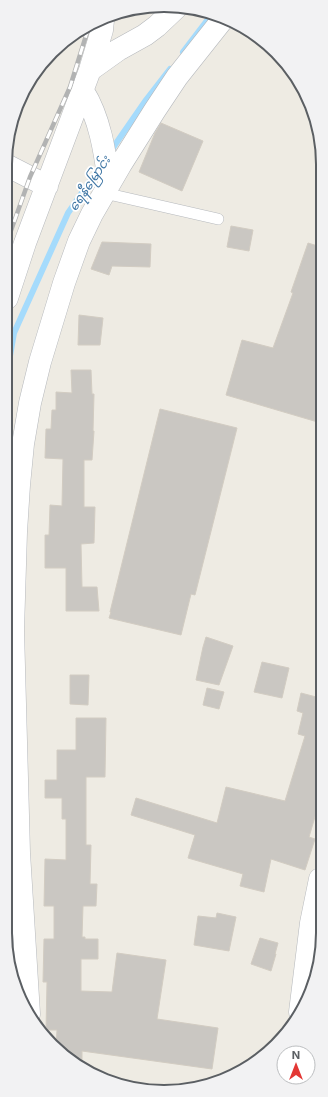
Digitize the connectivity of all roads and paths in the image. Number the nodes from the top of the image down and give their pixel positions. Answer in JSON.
{"nodes":[{"id":1,"x":172,"y":12,"type":"edge"},
{"id":2,"x":220,"y":23,"type":"edge"},
{"id":3,"x":102,"y":26,"type":"edge"},
{"id":4,"x":90,"y":70,"type":"junction"},
{"id":5,"x":84,"y":93,"type":"junction"},
{"id":6,"x":12,"y":168,"type":"edge"},
{"id":7,"x":107,"y":182,"type":"junction"},
{"id":8,"x":47,"y":186,"type":"junction"},
{"id":9,"x":218,"y":219,"type":"dead end"},
{"id":10,"x":12,"y":285,"type":"edge"},
{"id":11,"x":316,"y":899,"type":"edge"},
{"id":12,"x":302,"y":995,"type":"edge"},
{"id":13,"x":28,"y":1000,"type":"edge"}],
"edges":[{"from":1,"to":4,"type":"street"},
{"from":2,"to":7,"type":"street"},
{"from":3,"to":4,"type":"street"},
{"from":4,"to":5,"type":"street"},
{"from":5,"to":7,"type":"street"},
{"from":5,"to":8,"type":"street"},
{"from":6,"to":8,"type":"street"},
{"from":7,"to":9,"type":"lane"},
{"from":7,"to":13,"type":"street"},
{"from":8,"to":10,"type":"street"},
{"from":11,"to":12,"type":"street"}]}
